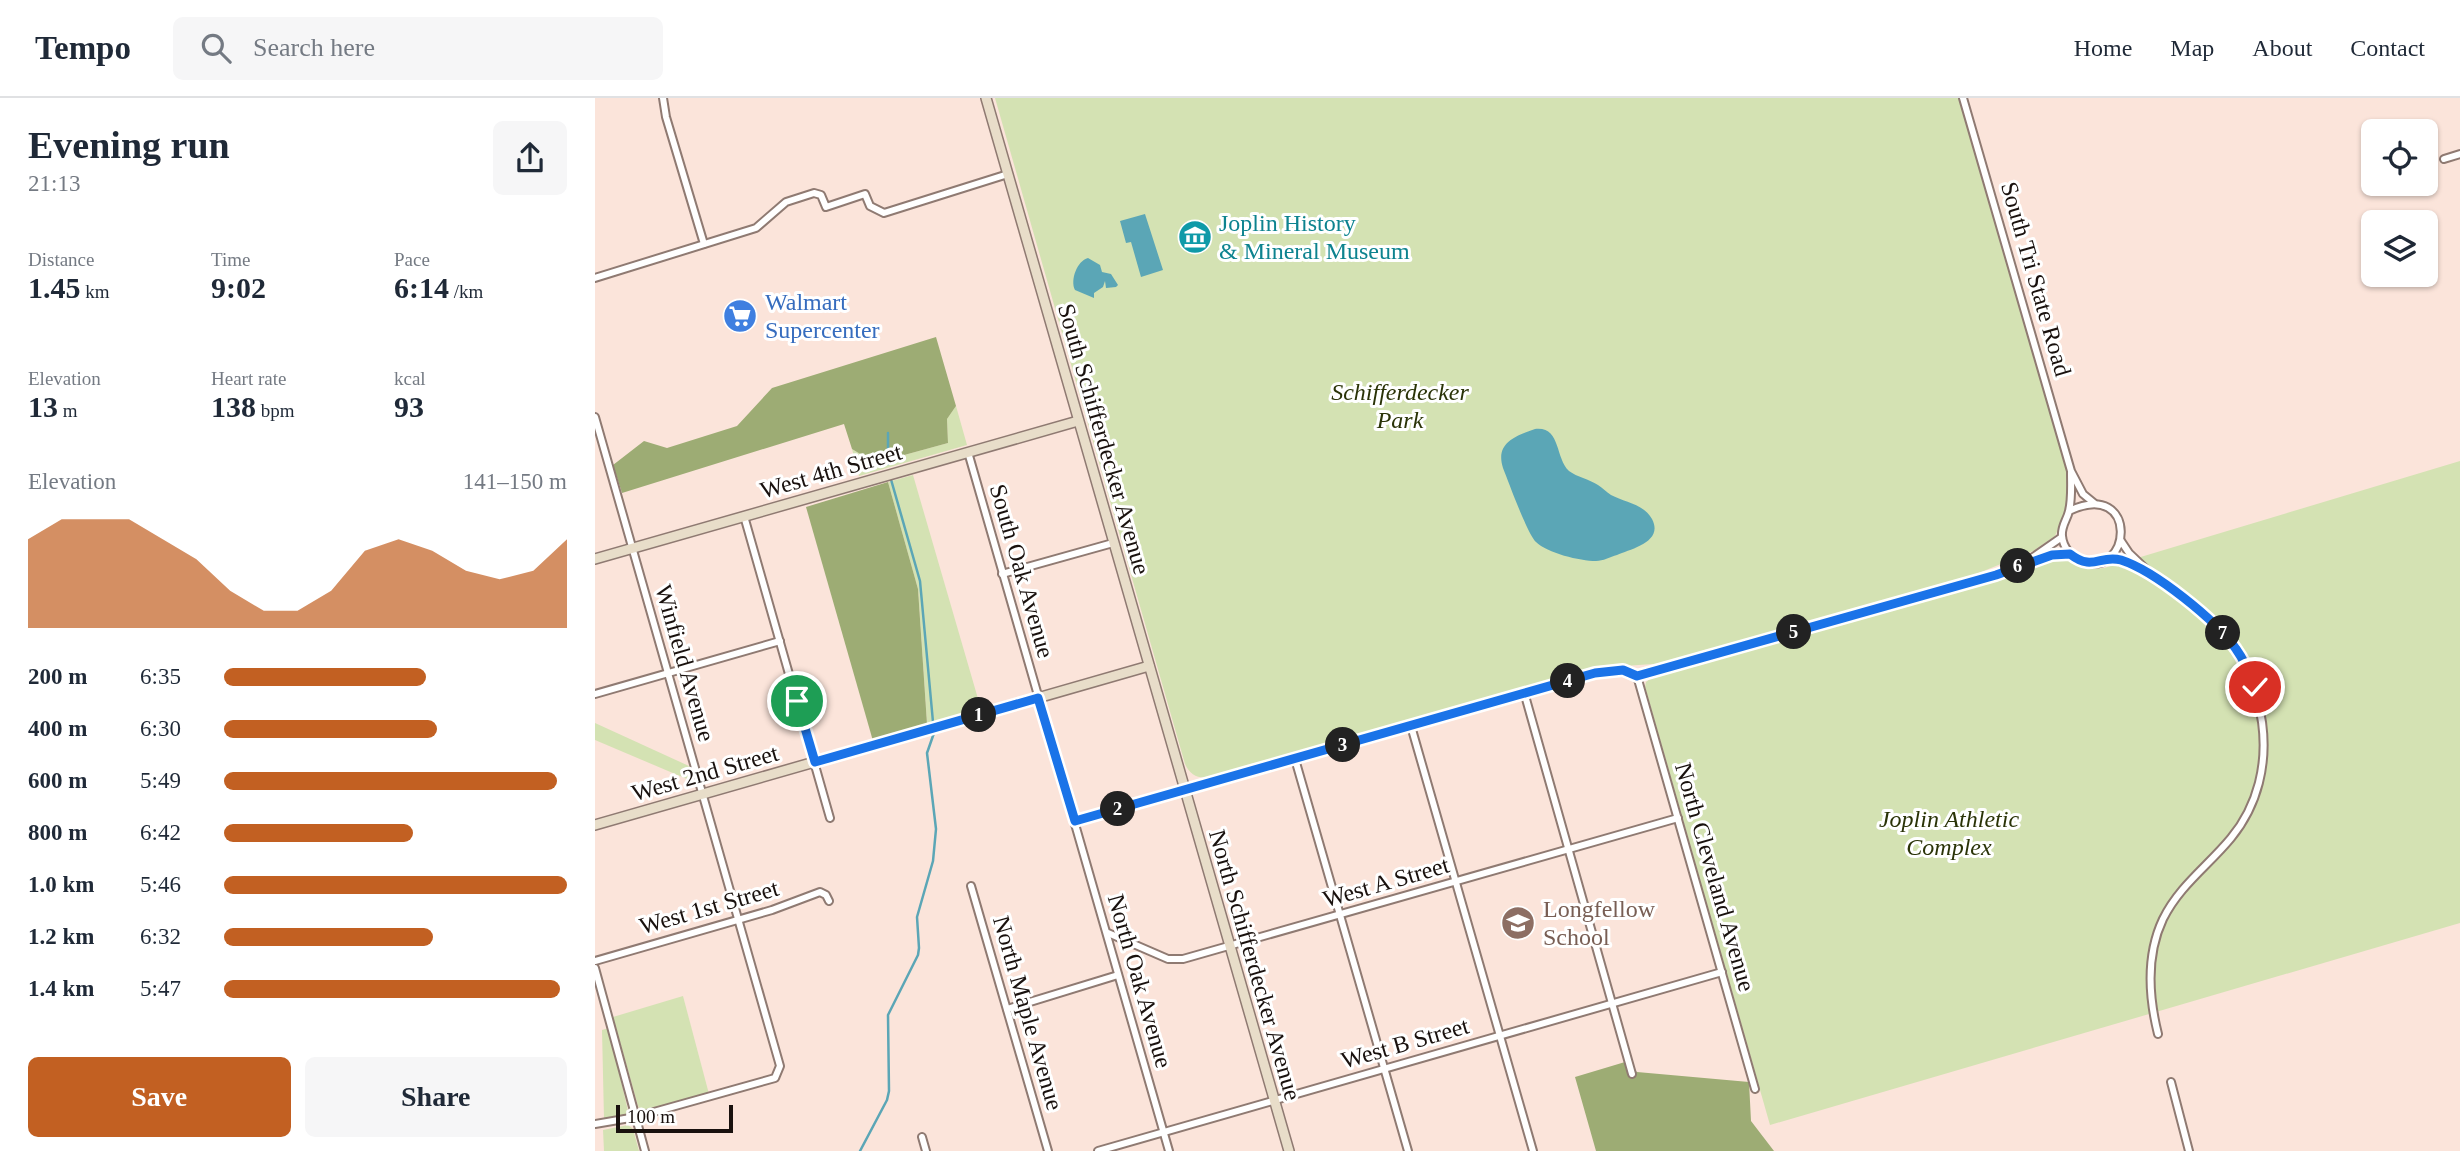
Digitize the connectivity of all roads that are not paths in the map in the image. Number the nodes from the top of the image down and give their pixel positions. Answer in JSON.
{"nodes":[{"id":1,"x":663,"y":98,"type":"edge"},
{"id":2,"x":986,"y":98,"type":"edge"},
{"id":3,"x":1963,"y":98,"type":"edge"},
{"id":4,"x":2460,"y":154,"type":"edge"},
{"id":5,"x":2444,"y":159,"type":"dead end"},
{"id":6,"x":1008,"y":174,"type":"junction"},
{"id":7,"x":704,"y":244,"type":"junction"},
{"id":8,"x":595,"y":278,"type":"edge"},
{"id":9,"x":595,"y":417,"type":"edge"},
{"id":10,"x":1078,"y":421,"type":"junction"},
{"id":11,"x":968,"y":452,"type":"junction"},
{"id":12,"x":2071,"y":471,"type":"junction"},
{"id":13,"x":2094,"y":503,"type":"junction"},
{"id":14,"x":2069,"y":511,"type":"junction"},
{"id":15,"x":744,"y":516,"type":"junction"},
{"id":16,"x":2062,"y":537,"type":"junction"},
{"id":17,"x":2121,"y":541,"type":"junction"},
{"id":18,"x":1114,"y":542,"type":"junction"},
{"id":19,"x":632,"y":548,"type":"junction"},
{"id":20,"x":2070,"y":554,"type":"junction"},
{"id":21,"x":595,"y":559,"type":"edge"},
{"id":22,"x":2106,"y":559,"type":"junction"},
{"id":23,"x":2021,"y":565,"type":"junction"},
{"id":24,"x":1002,"y":574,"type":"junction"},
{"id":25,"x":2157,"y":580,"type":"junction"},
{"id":26,"x":780,"y":641,"type":"junction"},
{"id":27,"x":1149,"y":666,"type":"junction"},
{"id":28,"x":668,"y":672,"type":"junction"},
{"id":29,"x":1637,"y":676,"type":"junction"},
{"id":30,"x":1524,"y":692,"type":"junction"},
{"id":31,"x":595,"y":694,"type":"edge"},
{"id":32,"x":1038,"y":698,"type":"junction"},
{"id":33,"x":1411,"y":726,"type":"junction"},
{"id":34,"x":1295,"y":759,"type":"junction"},
{"id":35,"x":815,"y":762,"type":"junction"},
{"id":36,"x":1184,"y":790,"type":"junction"},
{"id":37,"x":703,"y":794,"type":"junction"},
{"id":38,"x":830,"y":818,"type":"dead end"},
{"id":39,"x":1678,"y":818,"type":"junction"},
{"id":40,"x":1075,"y":821,"type":"junction"},
{"id":41,"x":595,"y":825,"type":"edge"},
{"id":42,"x":1568,"y":849,"type":"junction"},
{"id":43,"x":1456,"y":882,"type":"junction"},
{"id":44,"x":971,"y":886,"type":"dead end"},
{"id":45,"x":829,"y":901,"type":"dead end"},
{"id":46,"x":1340,"y":915,"type":"junction"},
{"id":47,"x":739,"y":919,"type":"junction"},
{"id":48,"x":1108,"y":933,"type":"junction"},
{"id":49,"x":1230,"y":946,"type":"junction"},
{"id":50,"x":595,"y":961,"type":"edge"},
{"id":51,"x":595,"y":968,"type":"edge"},
{"id":52,"x":1722,"y":972,"type":"junction"},
{"id":53,"x":1118,"y":975,"type":"junction"},
{"id":54,"x":1613,"y":1003,"type":"junction"},
{"id":55,"x":1007,"y":1009,"type":"junction"},
{"id":56,"x":2158,"y":1034,"type":"dead end"},
{"id":57,"x":1500,"y":1036,"type":"junction"},
{"id":58,"x":1384,"y":1069,"type":"junction"},
{"id":59,"x":1632,"y":1074,"type":"dead end"},
{"id":60,"x":2171,"y":1082,"type":"dead end"},
{"id":61,"x":1755,"y":1089,"type":"dead end"},
{"id":62,"x":1274,"y":1101,"type":"junction"},
{"id":63,"x":636,"y":1117,"type":"junction"},
{"id":64,"x":595,"y":1124,"type":"edge"},
{"id":65,"x":1163,"y":1132,"type":"junction"},
{"id":66,"x":922,"y":1137,"type":"dead end"},
{"id":67,"x":645,"y":1151,"type":"edge"},
{"id":68,"x":926,"y":1151,"type":"edge"},
{"id":69,"x":1048,"y":1151,"type":"edge"},
{"id":70,"x":1098,"y":1151,"type":"edge"},
{"id":71,"x":1169,"y":1151,"type":"edge"},
{"id":72,"x":1289,"y":1151,"type":"edge"},
{"id":73,"x":1408,"y":1151,"type":"edge"},
{"id":74,"x":1533,"y":1151,"type":"edge"},
{"id":75,"x":2189,"y":1151,"type":"edge"}],
"edges":[{"from":1,"to":7,"type":"street"},
{"from":2,"to":6,"type":"main road","name":"South Schifferdecker Avenue"},
{"from":3,"to":12,"type":"street","name":"South Tri State Road"},
{"from":4,"to":5,"type":"street"},
{"from":6,"to":7,"type":"street"},
{"from":6,"to":10,"type":"main road","name":"South Schifferdecker Avenue"},
{"from":7,"to":8,"type":"street"},
{"from":9,"to":19,"type":"street","name":"Winfield Avenue"},
{"from":10,"to":11,"type":"main road","name":"West 4th Street"},
{"from":10,"to":18,"type":"main road","name":"South Schifferdecker Avenue"},
{"from":11,"to":15,"type":"main road","name":"West 4th Street"},
{"from":11,"to":24,"type":"street","name":"South Oak Avenue"},
{"from":12,"to":13,"type":"street","name":"South Tri State Road"},
{"from":12,"to":14,"type":"street","name":"South Tri State Road"},
{"from":13,"to":14,"type":"street"},
{"from":13,"to":17,"type":"street","name":"South Tri State Road"},
{"from":14,"to":16,"type":"street","name":"South Tri State Road"},
{"from":15,"to":19,"type":"main road","name":"West 4th Street"},
{"from":15,"to":26,"type":"street"},
{"from":16,"to":20,"type":"street"},
{"from":16,"to":23,"type":"street"},
{"from":17,"to":22,"type":"street"},
{"from":17,"to":25,"type":"street"},
{"from":18,"to":24,"type":"street"},
{"from":18,"to":27,"type":"main road","name":"South Schifferdecker Avenue"},
{"from":19,"to":21,"type":"main road","name":"West 4th Street"},
{"from":19,"to":28,"type":"street","name":"Winfield Avenue"},
{"from":20,"to":22,"type":"street"},
{"from":20,"to":23,"type":"street"},
{"from":22,"to":25,"type":"street"},
{"from":23,"to":29,"type":"street"},
{"from":24,"to":32,"type":"street","name":"South Oak Avenue"},
{"from":25,"to":56,"type":"street"},
{"from":26,"to":28,"type":"street"},
{"from":26,"to":35,"type":"street"},
{"from":27,"to":32,"type":"main road","name":"West 2nd Street"},
{"from":27,"to":36,"type":"main road","name":"South Schifferdecker Avenue"},
{"from":28,"to":31,"type":"street"},
{"from":28,"to":37,"type":"street","name":"Winfield Avenue"},
{"from":29,"to":30,"type":"street"},
{"from":29,"to":39,"type":"street","name":"North Cleveland Avenue"},
{"from":30,"to":33,"type":"street"},
{"from":30,"to":42,"type":"street"},
{"from":32,"to":35,"type":"main road","name":"West 2nd Street"},
{"from":32,"to":40,"type":"street","name":"South Oak Avenue"},
{"from":33,"to":34,"type":"street"},
{"from":33,"to":43,"type":"street"},
{"from":34,"to":36,"type":"street"},
{"from":34,"to":46,"type":"street"},
{"from":35,"to":37,"type":"main road","name":"West 2nd Street"},
{"from":35,"to":38,"type":"street"},
{"from":36,"to":40,"type":"street"},
{"from":36,"to":49,"type":"main road","name":"North Schifferdecker Avenue"},
{"from":37,"to":41,"type":"main road","name":"West 2nd Street"},
{"from":37,"to":47,"type":"street","name":"Winfield Avenue"},
{"from":39,"to":42,"type":"street","name":"West A Street"},
{"from":39,"to":52,"type":"street","name":"North Cleveland Avenue"},
{"from":40,"to":48,"type":"street","name":"North Oak Avenue"},
{"from":42,"to":43,"type":"street","name":"West A Street"},
{"from":42,"to":54,"type":"street"},
{"from":43,"to":46,"type":"street","name":"West A Street"},
{"from":43,"to":57,"type":"street"},
{"from":44,"to":55,"type":"street","name":"North Maple Avenue"},
{"from":45,"to":47,"type":"street","name":"West 1st Street"},
{"from":46,"to":49,"type":"street","name":"West A Street"},
{"from":46,"to":58,"type":"street"},
{"from":47,"to":50,"type":"street","name":"West 1st Street"},
{"from":47,"to":63,"type":"street","name":"Winfield Avenue"},
{"from":48,"to":49,"type":"street","name":"West A Street"},
{"from":48,"to":53,"type":"street","name":"North Oak Avenue"},
{"from":49,"to":62,"type":"main road","name":"North Schifferdecker Avenue"},
{"from":51,"to":63,"type":"street"},
{"from":52,"to":54,"type":"street","name":"West B Street"},
{"from":52,"to":61,"type":"street","name":"North Cleveland Avenue"},
{"from":53,"to":55,"type":"street"},
{"from":53,"to":65,"type":"street","name":"North Oak Avenue"},
{"from":54,"to":57,"type":"street","name":"West B Street"},
{"from":54,"to":59,"type":"street"},
{"from":55,"to":69,"type":"street","name":"North Maple Avenue"},
{"from":57,"to":58,"type":"street","name":"West B Street"},
{"from":57,"to":74,"type":"street"},
{"from":58,"to":62,"type":"street","name":"West B Street"},
{"from":58,"to":73,"type":"street"},
{"from":60,"to":75,"type":"street"},
{"from":62,"to":65,"type":"street","name":"West B Street"},
{"from":62,"to":72,"type":"main road","name":"North Schifferdecker Avenue"},
{"from":63,"to":64,"type":"street"},
{"from":63,"to":67,"type":"street"},
{"from":65,"to":70,"type":"street","name":"West B Street"},
{"from":65,"to":71,"type":"street","name":"North Oak Avenue"},
{"from":66,"to":68,"type":"street"}]}
